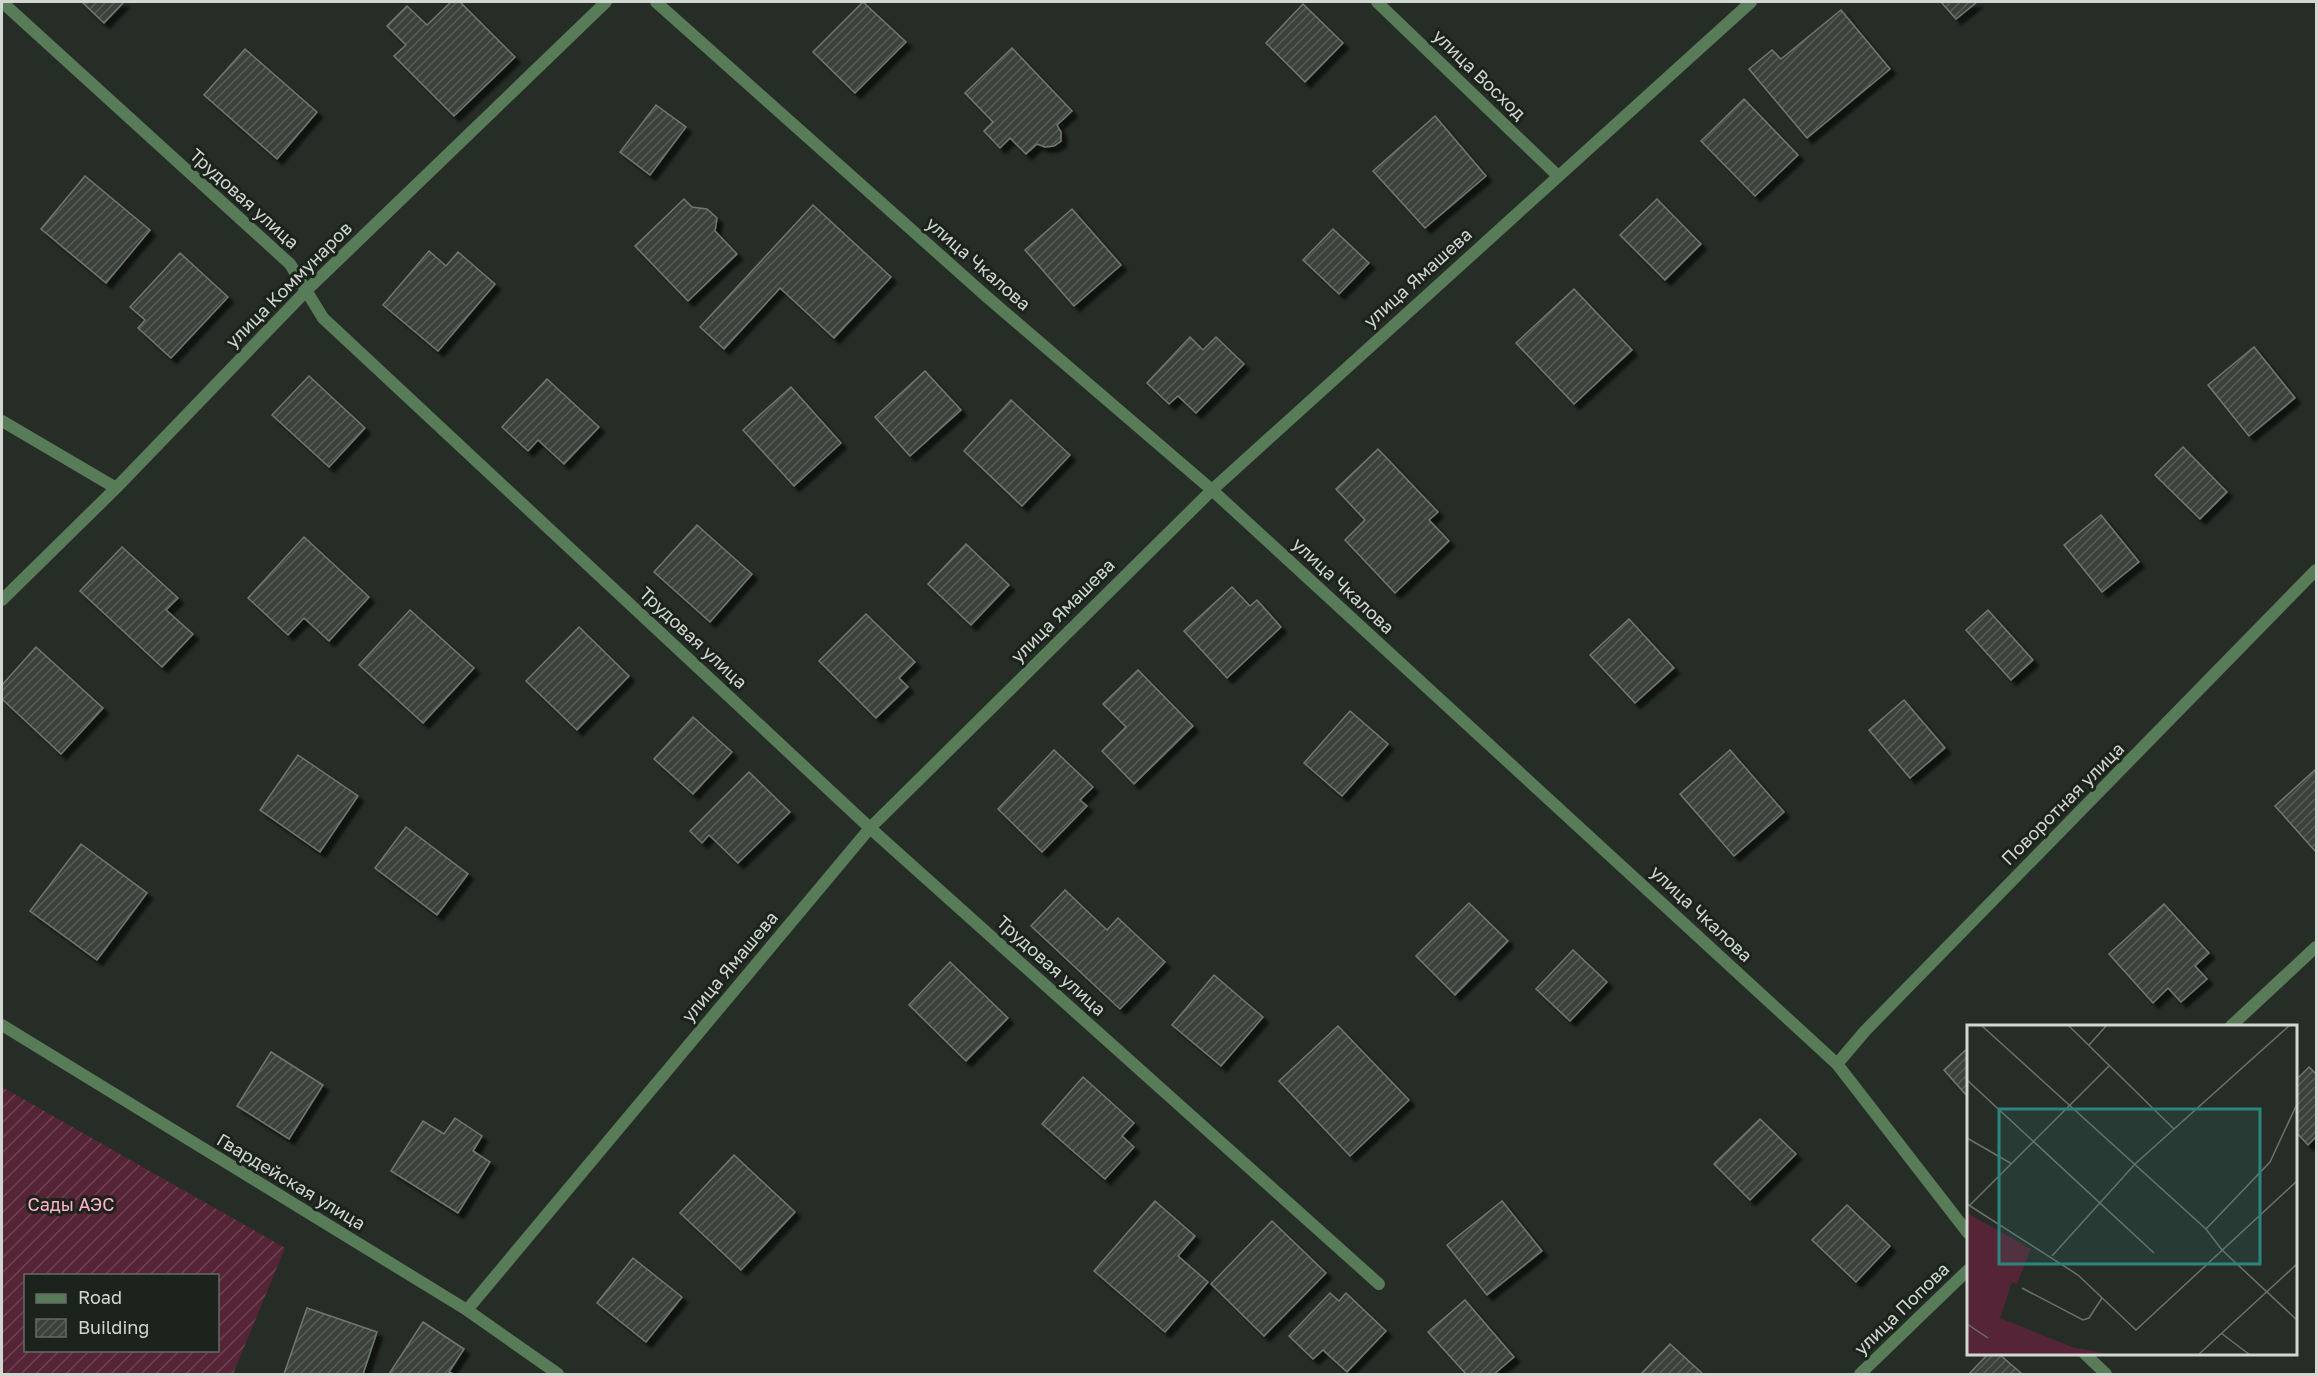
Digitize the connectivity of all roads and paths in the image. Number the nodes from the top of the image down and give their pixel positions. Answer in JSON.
{"nodes":[{"id":1,"x":2,"y":2,"type":"edge"},
{"id":2,"x":606,"y":2,"type":"edge"},
{"id":3,"x":656,"y":2,"type":"edge"},
{"id":4,"x":1377,"y":2,"type":"edge"},
{"id":5,"x":1751,"y":2,"type":"edge"},
{"id":6,"x":1557,"y":175,"type":"junction"},
{"id":7,"x":306,"y":291,"type":"junction"},
{"id":8,"x":2,"y":422,"type":"edge"},
{"id":9,"x":116,"y":488,"type":"junction"},
{"id":10,"x":1212,"y":490,"type":"junction"},
{"id":11,"x":2316,"y":570,"type":"edge"},
{"id":12,"x":2,"y":600,"type":"edge"},
{"id":13,"x":870,"y":828,"type":"junction"},
{"id":14,"x":2316,"y":947,"type":"edge"},
{"id":15,"x":2,"y":1025,"type":"edge"},
{"id":16,"x":2232,"y":1025,"type":"edge"},
{"id":17,"x":1837,"y":1064,"type":"junction"},
{"id":18,"x":1967,"y":1232,"type":"edge"},
{"id":19,"x":1967,"y":1271,"type":"edge"},
{"id":20,"x":1379,"y":1284,"type":"dead end"},
{"id":21,"x":467,"y":1310,"type":"junction"},
{"id":22,"x":2087,"y":1355,"type":"edge"},
{"id":23,"x":558,"y":1374,"type":"edge"},
{"id":24,"x":1860,"y":1374,"type":"edge"},
{"id":25,"x":2106,"y":1374,"type":"edge"}],
"edges":[{"from":1,"to":7,"type":"street","name":"Трудовая улица"},
{"from":2,"to":7,"type":"street","name":"улица Коммунаров"},
{"from":3,"to":10,"type":"street","name":"улица Чкалова"},
{"from":4,"to":6,"type":"street","name":"улица Восход"},
{"from":5,"to":6,"type":"street","name":"улица Ямашева"},
{"from":6,"to":10,"type":"street","name":"улица Ямашева"},
{"from":7,"to":9,"type":"street","name":"улица Коммунаров"},
{"from":7,"to":13,"type":"street","name":"Трудовая улица"},
{"from":8,"to":9,"type":"street"},
{"from":9,"to":12,"type":"street","name":"улица Коммунаров"},
{"from":10,"to":13,"type":"street","name":"улица Ямашева"},
{"from":10,"to":17,"type":"street","name":"улица Чкалова"},
{"from":11,"to":17,"type":"street","name":"Поворотная улица"},
{"from":13,"to":20,"type":"street","name":"Трудовая улица"},
{"from":13,"to":21,"type":"street","name":"улица Ямашева"},
{"from":14,"to":16,"type":"street"},
{"from":15,"to":21,"type":"street","name":"Гвардейская улица"},
{"from":17,"to":18,"type":"street","name":"улица Чкалова"},
{"from":19,"to":24,"type":"street","name":"улица Попова"},
{"from":21,"to":23,"type":"street","name":"Гвардейская улица"},
{"from":22,"to":25,"type":"street"}]}
